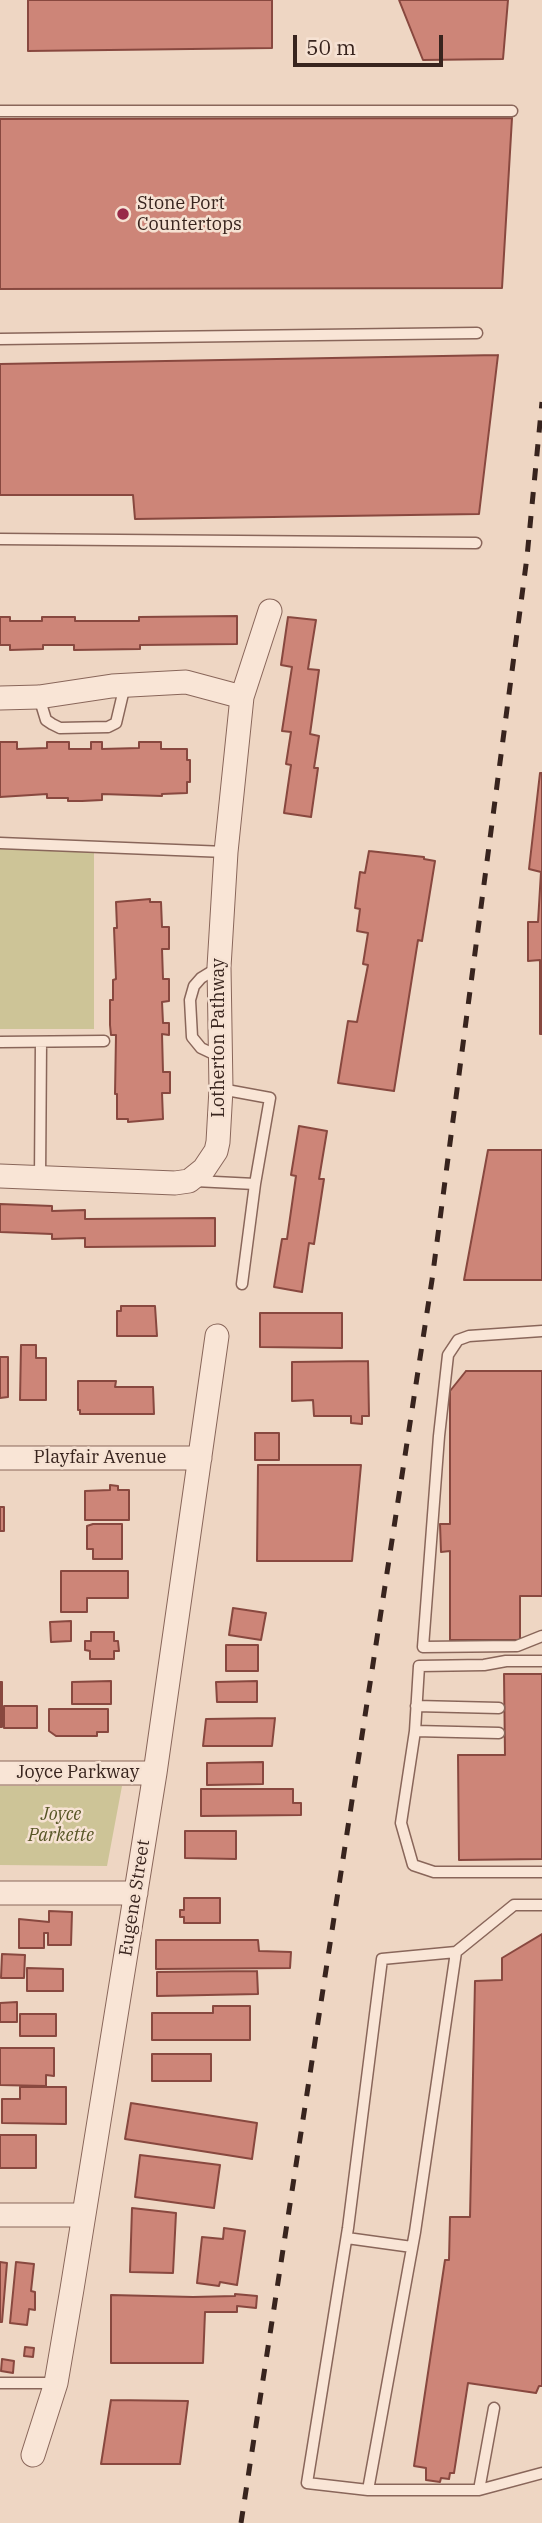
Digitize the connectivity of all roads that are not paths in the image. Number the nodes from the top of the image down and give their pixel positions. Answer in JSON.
{"nodes":[{"id":1,"x":0,"y":111,"type":"edge"},
{"id":2,"x":512,"y":111,"type":"dead end"},
{"id":3,"x":477,"y":333,"type":"dead end"},
{"id":4,"x":0,"y":339,"type":"edge"},
{"id":5,"x":0,"y":539,"type":"edge"},
{"id":6,"x":476,"y":543,"type":"dead end"},
{"id":7,"x":270,"y":611,"type":"dead end"},
{"id":8,"x":125,"y":685,"type":"junction"},
{"id":9,"x":242,"y":696,"type":"junction"},
{"id":10,"x":39,"y":697,"type":"junction"},
{"id":11,"x":0,"y":698,"type":"edge"},
{"id":12,"x":0,"y":843,"type":"edge"},
{"id":13,"x":226,"y":852,"type":"junction"},
{"id":14,"x":104,"y":1041,"type":"dead end"},
{"id":15,"x":0,"y":1042,"type":"edge"},
{"id":16,"x":41,"y":1042,"type":"junction"},
{"id":17,"x":221,"y":1089,"type":"junction"},
{"id":18,"x":0,"y":1176,"type":"edge"},
{"id":19,"x":40,"y":1178,"type":"junction"},
{"id":20,"x":188,"y":1181,"type":"junction"},
{"id":21,"x":255,"y":1184,"type":"junction"},
{"id":22,"x":242,"y":1284,"type":"dead end"},
{"id":23,"x":542,"y":1331,"type":"edge"},
{"id":24,"x":217,"y":1336,"type":"dead end"},
{"id":25,"x":0,"y":1458,"type":"edge"},
{"id":26,"x":200,"y":1458,"type":"junction"},
{"id":27,"x":542,"y":1636,"type":"edge"},
{"id":28,"x":542,"y":1661,"type":"edge"},
{"id":29,"x":416,"y":1706,"type":"junction"},
{"id":30,"x":499,"y":1707,"type":"dead end"},
{"id":31,"x":415,"y":1731,"type":"junction"},
{"id":32,"x":499,"y":1733,"type":"dead end"},
{"id":33,"x":0,"y":1773,"type":"edge"},
{"id":34,"x":155,"y":1773,"type":"junction"},
{"id":35,"x":542,"y":1872,"type":"edge"},
{"id":36,"x":136,"y":1893,"type":"junction"},
{"id":37,"x":0,"y":1894,"type":"edge"},
{"id":38,"x":542,"y":1905,"type":"edge"},
{"id":39,"x":456,"y":1952,"type":"junction"},
{"id":40,"x":0,"y":2215,"type":"edge"},
{"id":41,"x":83,"y":2215,"type":"junction"},
{"id":42,"x":347,"y":2238,"type":"junction"},
{"id":43,"x":412,"y":2248,"type":"junction"},
{"id":44,"x":0,"y":2383,"type":"edge"},
{"id":45,"x":56,"y":2383,"type":"junction"},
{"id":46,"x":494,"y":2408,"type":"dead end"},
{"id":47,"x":33,"y":2455,"type":"dead end"},
{"id":48,"x":542,"y":2473,"type":"edge"},
{"id":49,"x":368,"y":2490,"type":"junction"},
{"id":50,"x":479,"y":2490,"type":"junction"}],
"edges":[{"from":1,"to":2,"type":"lane"},
{"from":3,"to":4,"type":"lane"},
{"from":5,"to":6,"type":"lane"},
{"from":7,"to":9,"type":"street","name":"Lotherton Pathway"},
{"from":8,"to":9,"type":"street"},
{"from":8,"to":10,"type":"street"},
{"from":8,"to":10,"type":"lane"},
{"from":9,"to":13,"type":"street","name":"Lotherton Pathway"},
{"from":10,"to":11,"type":"street"},
{"from":12,"to":13,"type":"lane"},
{"from":13,"to":17,"type":"street","name":"Lotherton Pathway"},
{"from":14,"to":16,"type":"lane"},
{"from":15,"to":16,"type":"lane"},
{"from":16,"to":19,"type":"lane"},
{"from":17,"to":20,"type":"street","name":"Lotherton Pathway"},
{"from":17,"to":21,"type":"lane"},
{"from":18,"to":19,"type":"street"},
{"from":19,"to":20,"type":"street"},
{"from":20,"to":21,"type":"lane"},
{"from":21,"to":22,"type":"lane"},
{"from":23,"to":27,"type":"lane"},
{"from":24,"to":26,"type":"street","name":"Eugene Street"},
{"from":25,"to":26,"type":"street","name":"Playfair Avenue"},
{"from":26,"to":34,"type":"street","name":"Eugene Street"},
{"from":28,"to":29,"type":"lane"},
{"from":29,"to":30,"type":"lane"},
{"from":29,"to":31,"type":"lane"},
{"from":31,"to":32,"type":"lane"},
{"from":31,"to":35,"type":"lane"},
{"from":33,"to":34,"type":"street","name":"Joyce Parkway"},
{"from":34,"to":36,"type":"street","name":"Eugene Street"},
{"from":36,"to":37,"type":"street"},
{"from":36,"to":41,"type":"street","name":"Eugene Street"},
{"from":38,"to":39,"type":"lane"},
{"from":39,"to":42,"type":"lane"},
{"from":39,"to":43,"type":"lane"},
{"from":40,"to":41,"type":"street"},
{"from":41,"to":45,"type":"street","name":"Eugene Street"},
{"from":42,"to":43,"type":"lane"},
{"from":42,"to":49,"type":"lane"},
{"from":43,"to":49,"type":"lane"},
{"from":44,"to":45,"type":"lane"},
{"from":45,"to":47,"type":"street","name":"Eugene Street"},
{"from":46,"to":50,"type":"lane"},
{"from":48,"to":50,"type":"lane"},
{"from":49,"to":50,"type":"lane"}]}
